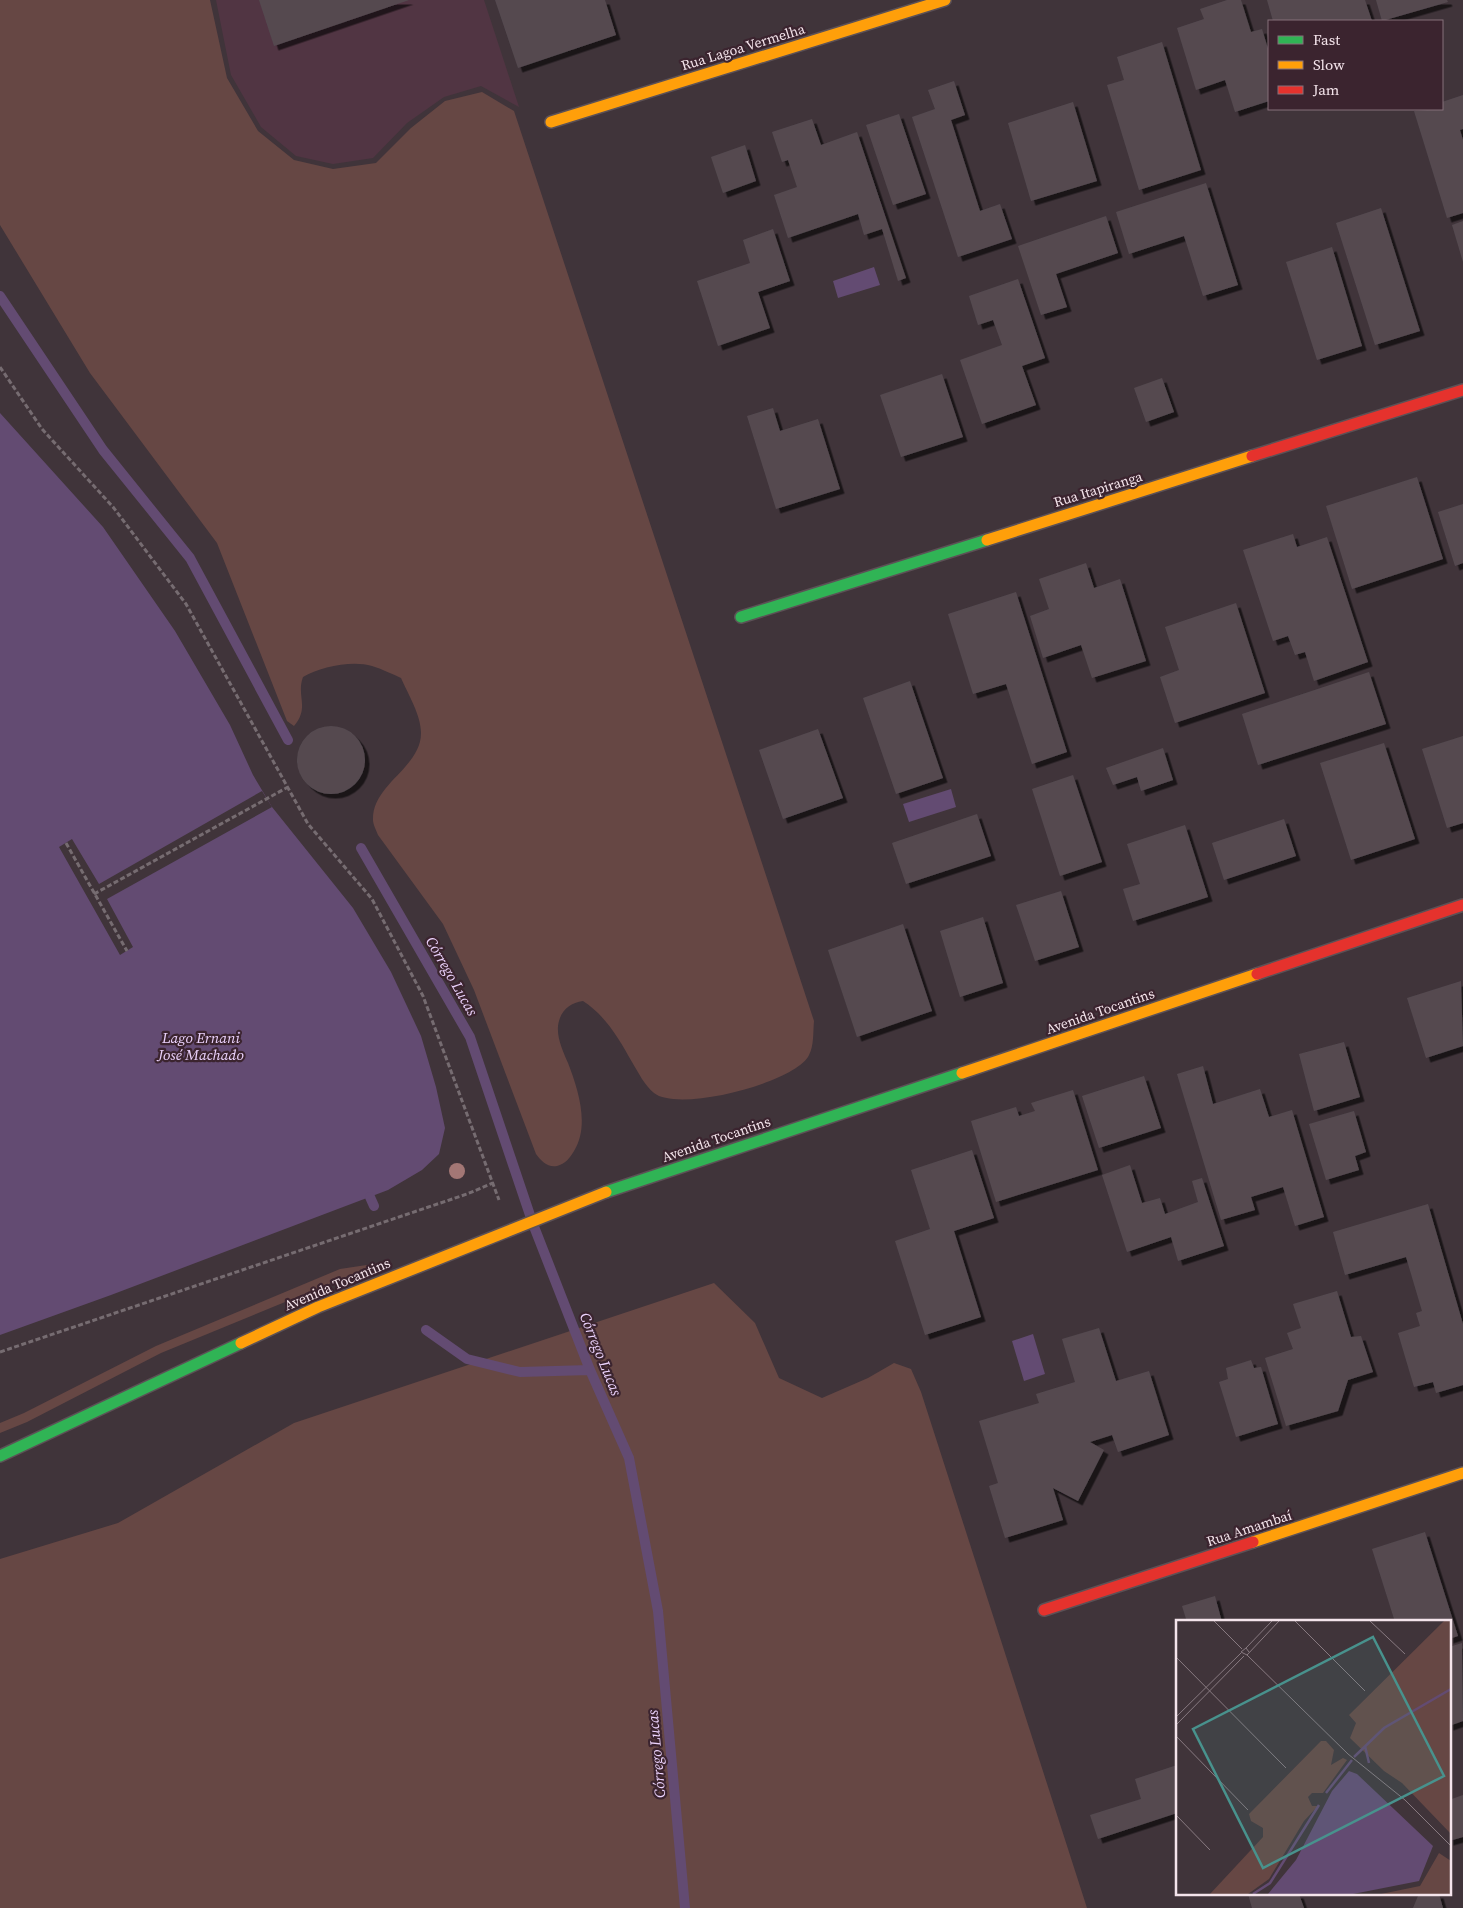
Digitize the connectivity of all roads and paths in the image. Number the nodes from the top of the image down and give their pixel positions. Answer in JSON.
{"nodes":[{"id":1,"x":945,"y":0,"type":"edge"},
{"id":2,"x":551,"y":122,"type":"dead end"},
{"id":3,"x":0,"y":366,"type":"edge"},
{"id":4,"x":1463,"y":390,"type":"edge"},
{"id":5,"x":741,"y":617,"type":"dead end"},
{"id":6,"x":288,"y":787,"type":"junction"},
{"id":7,"x":66,"y":843,"type":"dead end"},
{"id":8,"x":94,"y":894,"type":"junction"},
{"id":9,"x":1463,"y":905,"type":"edge"},
{"id":10,"x":127,"y":951,"type":"dead end"},
{"id":11,"x":493,"y":1183,"type":"junction"},
{"id":12,"x":509,"y":1228,"type":"junction"},
{"id":13,"x":0,"y":1352,"type":"edge"},
{"id":14,"x":0,"y":1456,"type":"edge"},
{"id":15,"x":1463,"y":1473,"type":"edge"},
{"id":16,"x":1044,"y":1610,"type":"dead end"}],
"edges":[{"from":1,"to":2,"type":"street","name":"Rua Lagoa Vermelha"},
{"from":3,"to":6,"type":"path"},
{"from":4,"to":5,"type":"street","name":"Rua Itapiranga"},
{"from":6,"to":8,"type":"path"},
{"from":6,"to":11,"type":"path"},
{"from":7,"to":8,"type":"path"},
{"from":8,"to":10,"type":"path"},
{"from":9,"to":12,"type":"street","name":"Avenida Tocantins"},
{"from":11,"to":12,"type":"path"},
{"from":11,"to":13,"type":"path"},
{"from":12,"to":14,"type":"street","name":"Avenida Tocantins"},
{"from":15,"to":16,"type":"street","name":"Rua Amambaí"}]}
